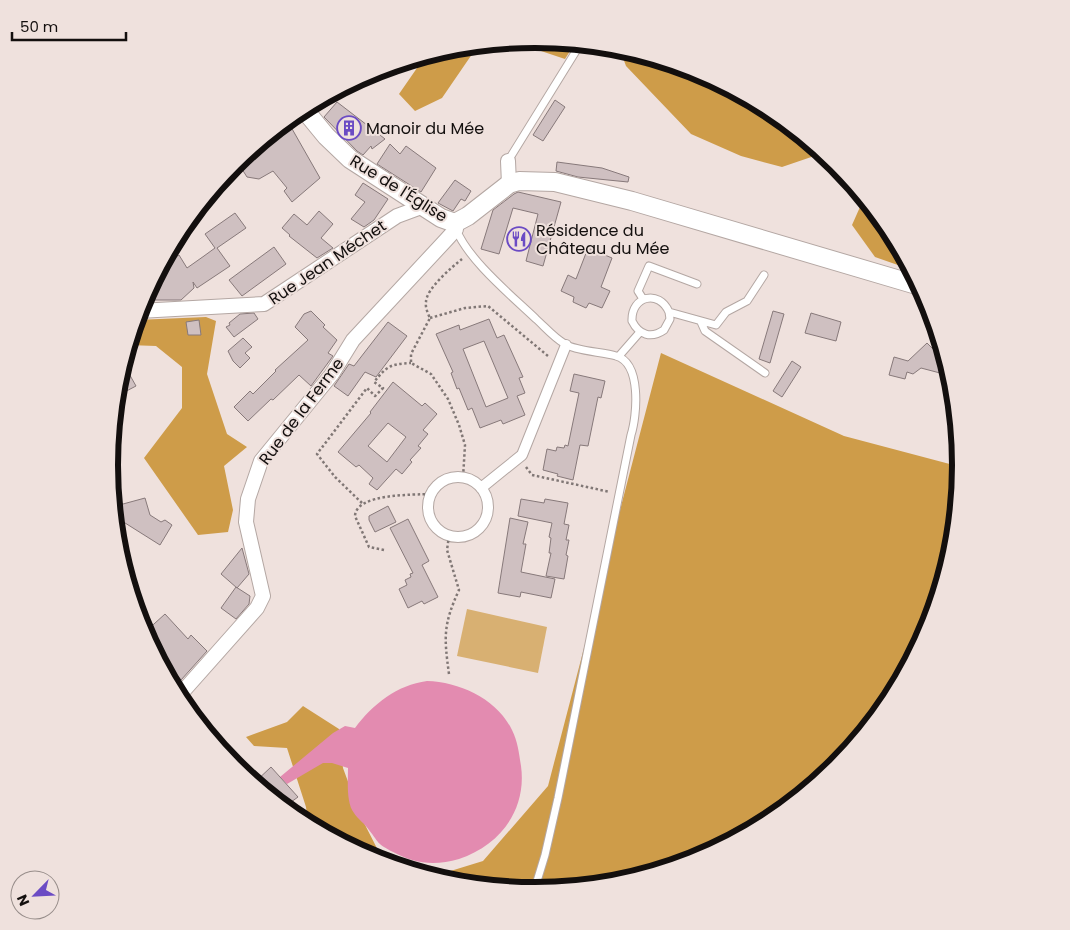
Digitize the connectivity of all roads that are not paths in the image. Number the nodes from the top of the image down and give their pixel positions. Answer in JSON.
{"nodes":[{"id":1,"x":577,"y":50,"type":"edge"},
{"id":2,"x":308,"y":115,"type":"edge"},
{"id":3,"x":508,"y":161,"type":"joint"},
{"id":4,"x":509,"y":184,"type":"junction"},
{"id":5,"x":424,"y":206,"type":"junction"},
{"id":6,"x":455,"y":226,"type":"junction"},
{"id":7,"x":764,"y":275,"type":"dead end"},
{"id":8,"x":911,"y":283,"type":"edge"},
{"id":9,"x":697,"y":284,"type":"dead end"},
{"id":10,"x":643,"y":299,"type":"junction"},
{"id":11,"x":147,"y":310,"type":"edge"},
{"id":12,"x":669,"y":312,"type":"junction"},
{"id":13,"x":701,"y":322,"type":"junction"},
{"id":14,"x":640,"y":332,"type":"junction"},
{"id":15,"x":566,"y":345,"type":"junction"},
{"id":16,"x":619,"y":356,"type":"junction"},
{"id":17,"x":765,"y":373,"type":"dead end"},
{"id":18,"x":481,"y":488,"type":"junction"},
{"id":19,"x":184,"y":691,"type":"edge"},
{"id":20,"x":537,"y":882,"type":"edge"}],
"edges":[{"from":1,"to":3,"type":"lane"},
{"from":2,"to":5,"type":"street","name":"Rue de l'Église"},
{"from":3,"to":4,"type":"street"},
{"from":4,"to":6,"type":"street"},
{"from":4,"to":8,"type":"street"},
{"from":5,"to":6,"type":"street","name":"Rue de l'Église"},
{"from":5,"to":11,"type":"street","name":"Rue Jean Méchet"},
{"from":6,"to":15,"type":"lane"},
{"from":6,"to":19,"type":"street","name":"Rue de la Ferme"},
{"from":7,"to":13,"type":"lane"},
{"from":9,"to":10,"type":"lane"},
{"from":10,"to":12,"type":"lane"},
{"from":10,"to":14,"type":"lane"},
{"from":12,"to":13,"type":"lane"},
{"from":12,"to":14,"type":"lane"},
{"from":13,"to":17,"type":"lane"},
{"from":14,"to":16,"type":"lane"},
{"from":15,"to":16,"type":"lane"},
{"from":15,"to":18,"type":"street"},
{"from":16,"to":20,"type":"lane"},
{"from":18,"to":18,"type":"street"}]}
